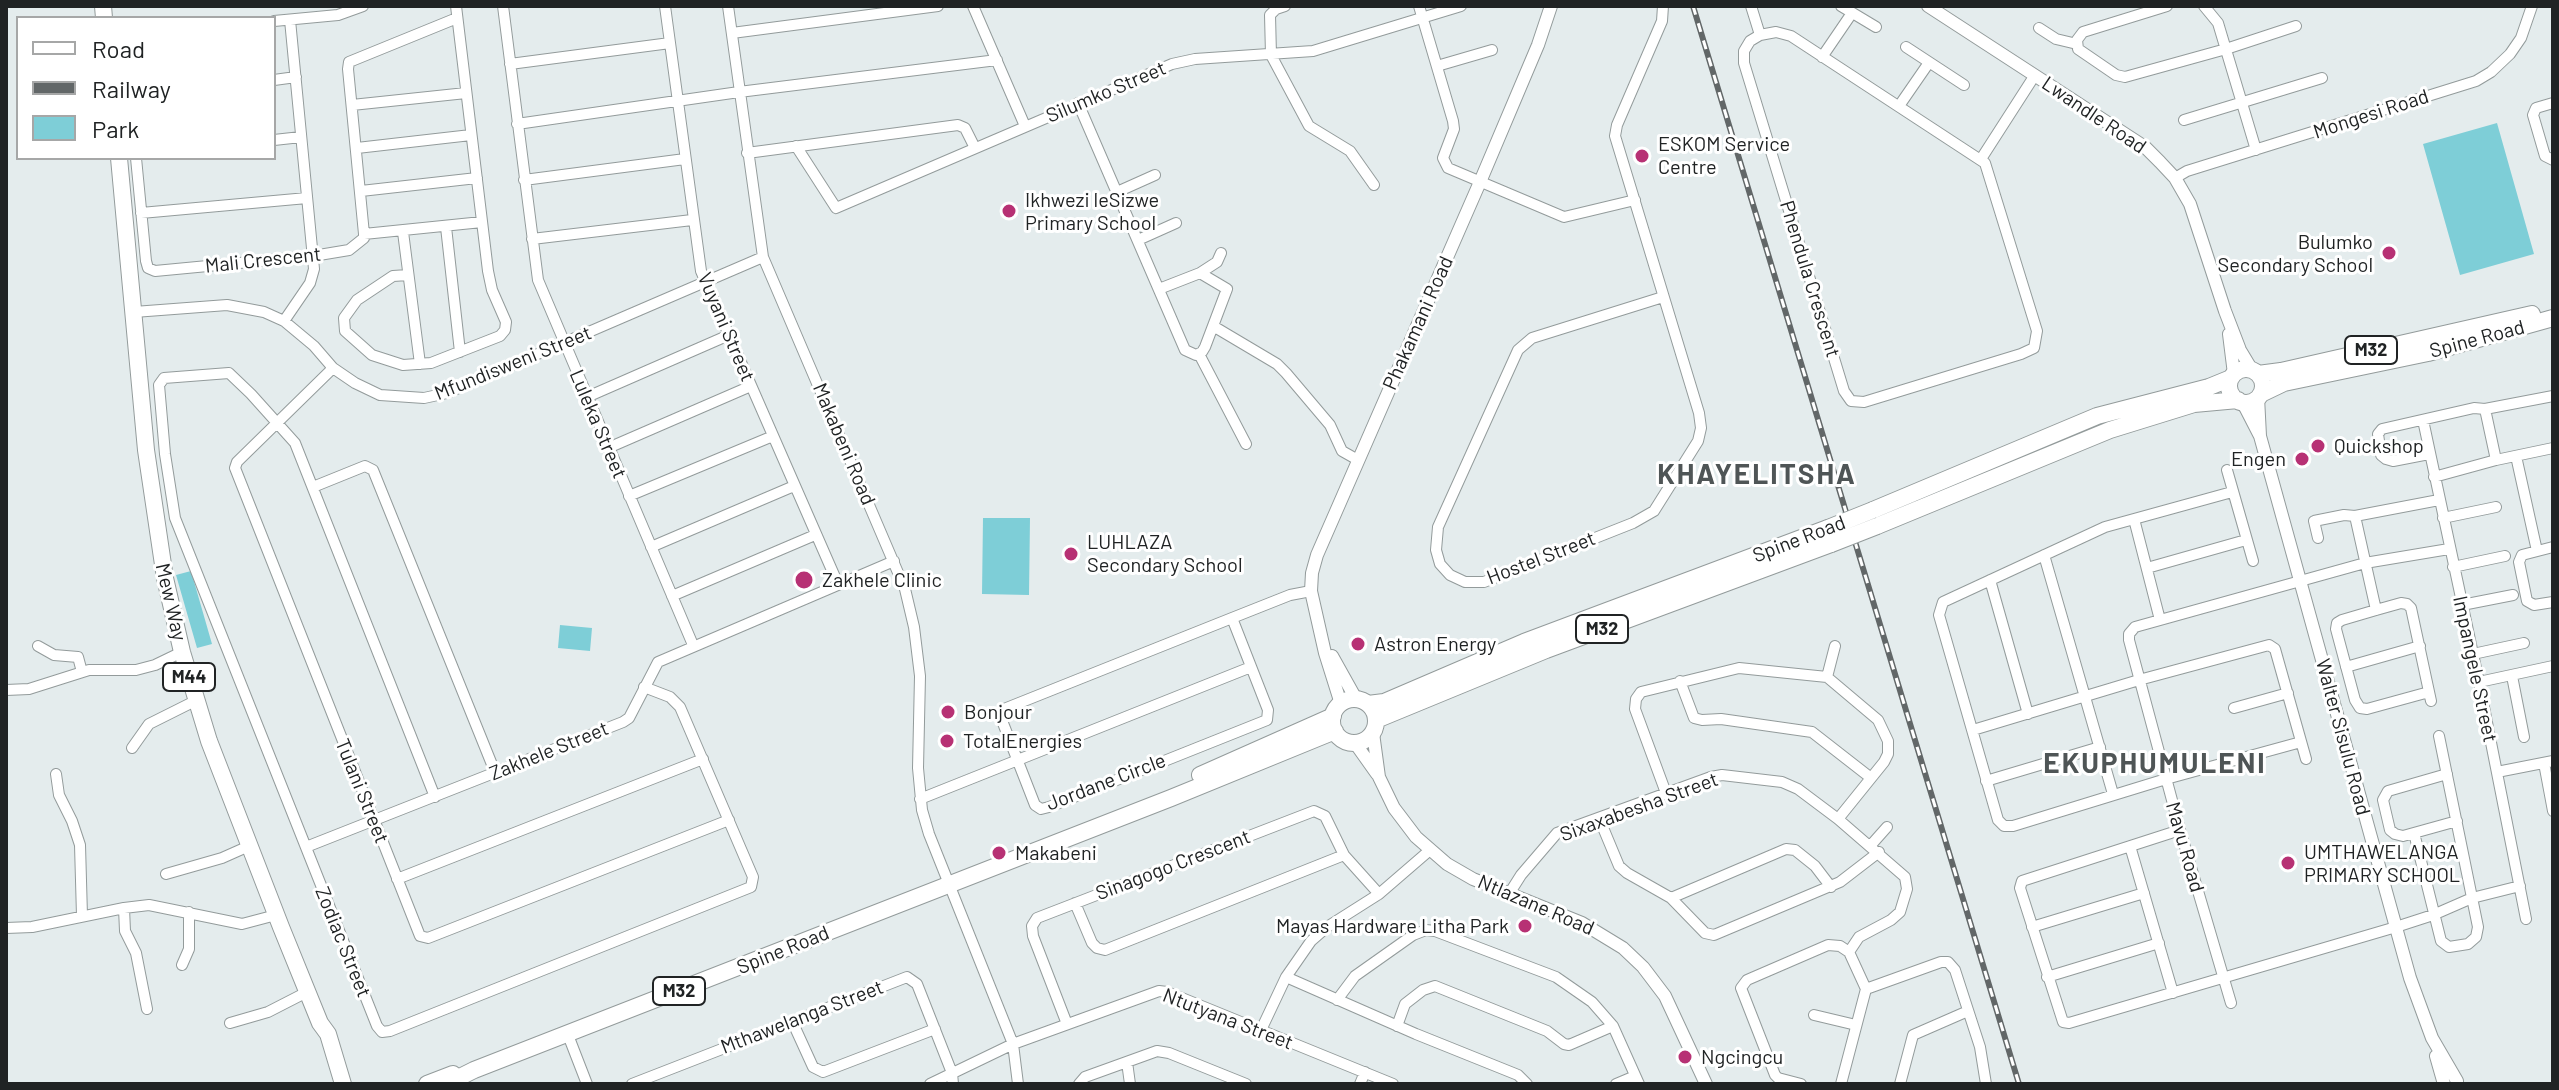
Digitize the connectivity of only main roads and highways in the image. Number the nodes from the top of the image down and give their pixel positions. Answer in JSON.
{"nodes":[{"id":1,"x":119,"y":160,"type":"edge"},
{"id":2,"x":2553,"y":309,"type":"edge"},
{"id":3,"x":2553,"y":318,"type":"edge"},
{"id":4,"x":2255,"y":372,"type":"junction"},
{"id":5,"x":2233,"y":376,"type":"junction"},
{"id":6,"x":2250,"y":398,"type":"junction"},
{"id":7,"x":1875,"y":518,"type":"junction"},
{"id":8,"x":1830,"y":536,"type":"junction"},
{"id":9,"x":1346,"y":711,"type":"junction"},
{"id":10,"x":1374,"y":726,"type":"junction"},
{"id":11,"x":320,"y":1023,"type":"junction"},
{"id":12,"x":474,"y":1070,"type":"junction"},
{"id":13,"x":334,"y":1084,"type":"edge"},
{"id":14,"x":343,"y":1084,"type":"edge"},
{"id":15,"x":427,"y":1084,"type":"edge"},
{"id":16,"x":446,"y":1084,"type":"edge"}],
"edges":[{"from":1,"to":11,"type":"main road","name":"Mew Way","number":"M44"},
{"from":2,"to":4,"type":"main road","name":"Spine Road","number":"M32"},
{"from":3,"to":6,"type":"main road","name":"Spine Road","number":"M32"},
{"from":4,"to":5,"type":"main road","name":"Spine Road","number":"M32"},
{"from":4,"to":6,"type":"main road"},
{"from":5,"to":6,"type":"main road"},
{"from":5,"to":7,"type":"main road","name":"Spine Road","number":"M32"},
{"from":6,"to":7,"type":"main road","name":"Spine Road","number":"M32"},
{"from":7,"to":8,"type":"main road","name":"Spine Road","number":"M32","bridge":true},
{"from":8,"to":9,"type":"main road","name":"Spine Road","number":"M32"},
{"from":8,"to":10,"type":"main road","name":"Spine Road","number":"M32"},
{"from":9,"to":10,"type":"main road"},
{"from":9,"to":10,"type":"main road","name":"Spine Road","number":"M32"},
{"from":9,"to":12,"type":"main road","name":"Spine Road","number":"M32"},
{"from":11,"to":13,"type":"main road","name":"Mew Way","number":"M44"},
{"from":11,"to":14,"type":"main road","name":"Mew Way","number":"M44"},
{"from":12,"to":15,"type":"main road","name":"Spine Road","number":"M32"},
{"from":12,"to":16,"type":"main road","name":"Spine Road","number":"M32"}]}
